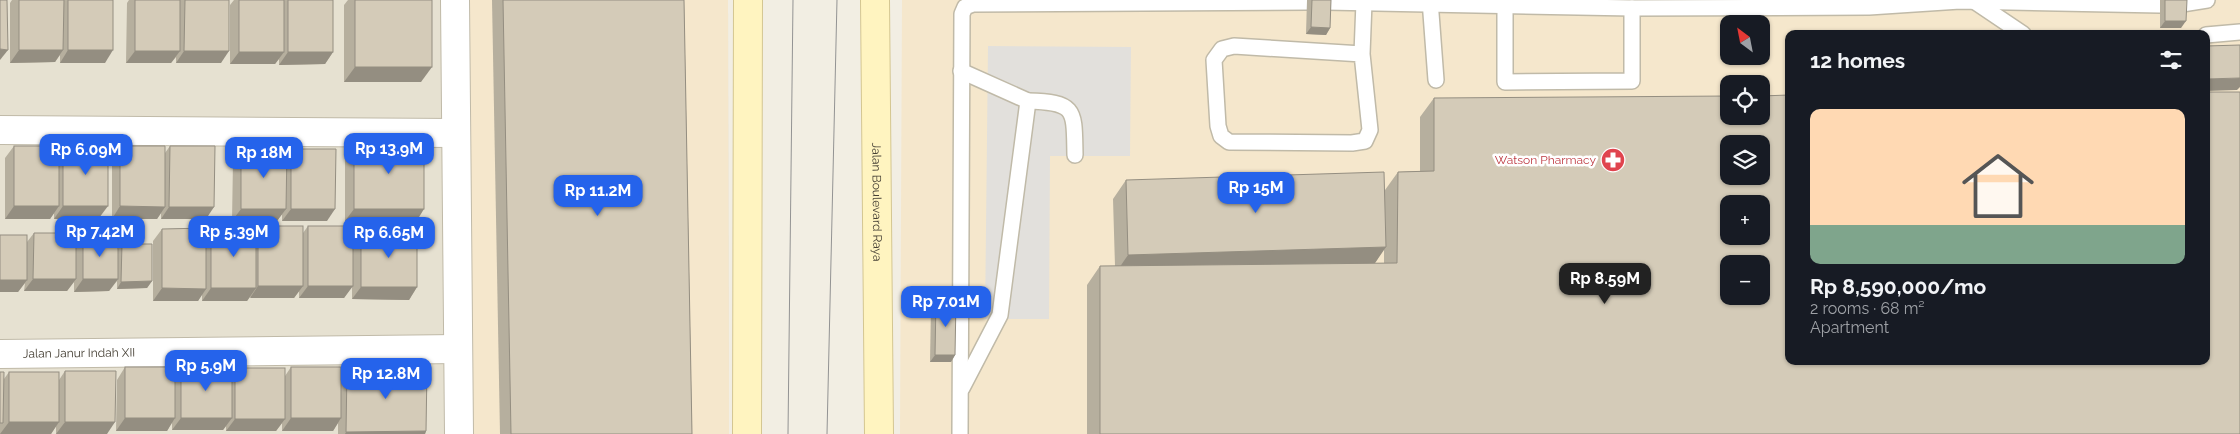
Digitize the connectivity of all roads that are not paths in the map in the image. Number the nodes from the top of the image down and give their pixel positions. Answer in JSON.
{"nodes":[{"id":1,"x":455,"y":0,"type":"edge"},
{"id":2,"x":748,"y":0,"type":"edge"},
{"id":3,"x":875,"y":0,"type":"edge"},
{"id":4,"x":2207,"y":0,"type":"edge"},
{"id":5,"x":1171,"y":1,"type":"edge"},
{"id":6,"x":1307,"y":2,"type":"dead end"},
{"id":7,"x":1326,"y":2,"type":"edge"},
{"id":8,"x":1364,"y":2,"type":"junction"},
{"id":9,"x":1431,"y":2,"type":"edge"},
{"id":10,"x":1974,"y":2,"type":"junction"},
{"id":11,"x":1869,"y":3,"type":"edge"},
{"id":12,"x":2160,"y":4,"type":"dead end"},
{"id":13,"x":2182,"y":4,"type":"edge"},
{"id":14,"x":1505,"y":7,"type":"junction"},
{"id":15,"x":1632,"y":8,"type":"junction"},
{"id":16,"x":2017,"y":30,"type":"edge"},
{"id":17,"x":2240,"y":32,"type":"edge"},
{"id":18,"x":2210,"y":35,"type":"edge"},
{"id":19,"x":1362,"y":54,"type":"junction"},
{"id":20,"x":961,"y":71,"type":"junction"},
{"id":21,"x":1436,"y":80,"type":"dead end"},
{"id":22,"x":1028,"y":101,"type":"junction"},
{"id":23,"x":0,"y":130,"type":"edge"},
{"id":24,"x":455,"y":133,"type":"junction"},
{"id":25,"x":1074,"y":155,"type":"dead end"},
{"id":26,"x":458,"y":349,"type":"junction"},
{"id":27,"x":0,"y":354,"type":"edge"},
{"id":28,"x":960,"y":392,"type":"junction"},
{"id":29,"x":459,"y":434,"type":"edge"},
{"id":30,"x":748,"y":434,"type":"edge"},
{"id":31,"x":879,"y":434,"type":"edge"},
{"id":32,"x":960,"y":434,"type":"edge"}],
"edges":[{"from":1,"to":24,"type":"street"},
{"from":2,"to":30,"type":"main road"},
{"from":3,"to":31,"type":"main road","name":"Jalan Boulevard Raya"},
{"from":4,"to":13,"type":"lane"},
{"from":5,"to":6,"type":"lane"},
{"from":5,"to":20,"type":"lane"},
{"from":7,"to":8,"type":"lane"},
{"from":8,"to":9,"type":"lane"},
{"from":8,"to":19,"type":"lane"},
{"from":9,"to":14,"type":"lane"},
{"from":9,"to":21,"type":"lane"},
{"from":10,"to":11,"type":"lane"},
{"from":10,"to":12,"type":"lane"},
{"from":10,"to":16,"type":"lane"},
{"from":11,"to":15,"type":"lane"},
{"from":14,"to":15,"type":"lane"},
{"from":14,"to":15,"type":"lane"},
{"from":17,"to":18,"type":"lane"},
{"from":19,"to":19,"type":"lane"},
{"from":20,"to":22,"type":"lane"},
{"from":20,"to":28,"type":"lane"},
{"from":22,"to":25,"type":"lane"},
{"from":22,"to":28,"type":"lane"},
{"from":23,"to":24,"type":"street"},
{"from":24,"to":26,"type":"street"},
{"from":26,"to":27,"type":"street","name":"Jalan Janur Indah XII"},
{"from":26,"to":29,"type":"street"},
{"from":28,"to":32,"type":"lane"}]}
